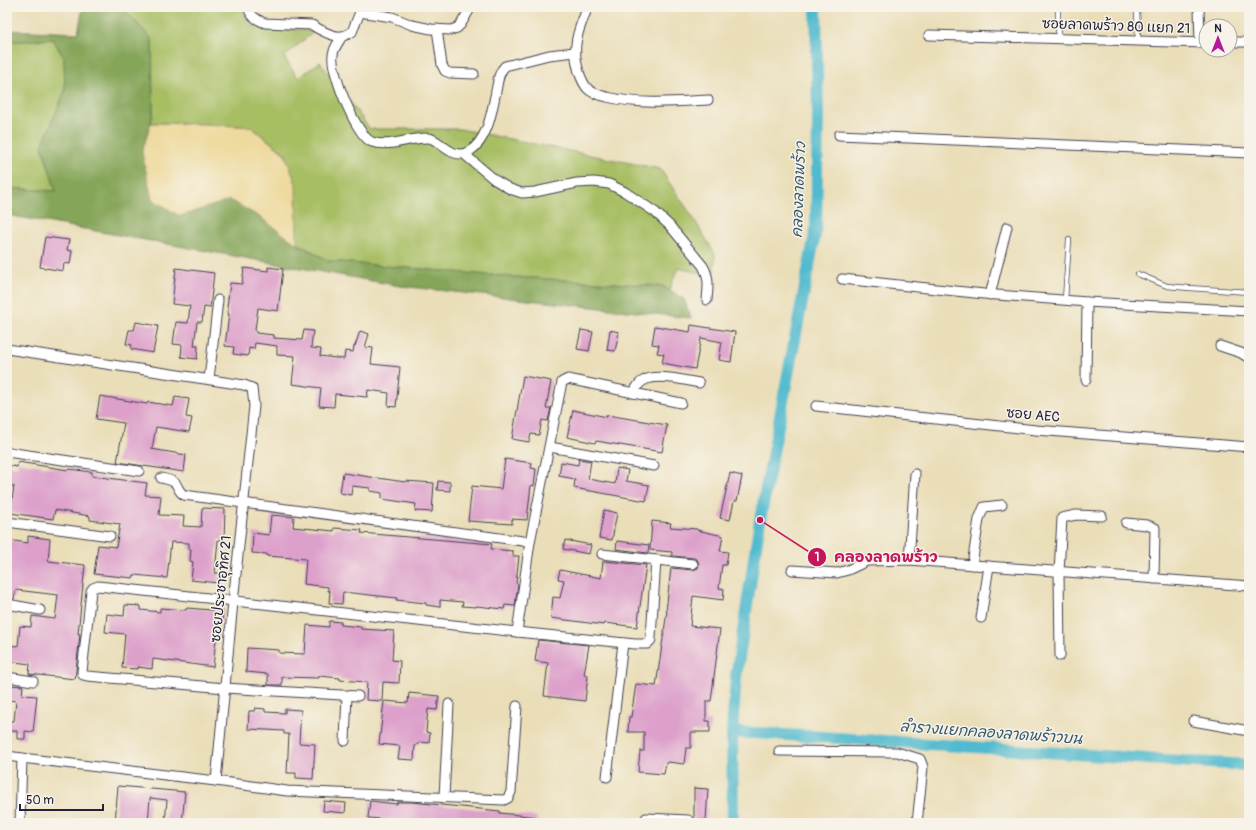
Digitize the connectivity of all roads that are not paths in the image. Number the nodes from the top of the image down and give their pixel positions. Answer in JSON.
{"nodes":[{"id":1,"x":248,"y":7,"type":"edge"},
{"id":2,"x":471,"y":7,"type":"edge"},
{"id":3,"x":588,"y":7,"type":"edge"},
{"id":4,"x":1058,"y":7,"type":"edge"},
{"id":5,"x":1138,"y":7,"type":"edge"},
{"id":6,"x":1198,"y":7,"type":"edge"},
{"id":7,"x":361,"y":9,"type":"edge"},
{"id":8,"x":1200,"y":18,"type":"edge"},
{"id":9,"x":437,"y":29,"type":"junction"},
{"id":10,"x":929,"y":35,"type":"dead end"},
{"id":11,"x":342,"y":36,"type":"junction"},
{"id":12,"x":1058,"y":39,"type":"junction"},
{"id":13,"x":1138,"y":41,"type":"junction"},
{"id":14,"x":1238,"y":42,"type":"edge"},
{"id":15,"x":1249,"y":42,"type":"edge"},
{"id":16,"x":1198,"y":43,"type":"edge"},
{"id":17,"x":575,"y":52,"type":"junction"},
{"id":18,"x":474,"y":74,"type":"dead end"},
{"id":19,"x":708,"y":100,"type":"dead end"},
{"id":20,"x":839,"y":135,"type":"dead end"},
{"id":21,"x":1249,"y":152,"type":"edge"},
{"id":22,"x":464,"y":154,"type":"junction"},
{"id":23,"x":1007,"y":227,"type":"dead end"},
{"id":24,"x":1069,"y":240,"type":"dead end"},
{"id":25,"x":1138,"y":274,"type":"dead end"},
{"id":26,"x":842,"y":279,"type":"dead end"},
{"id":27,"x":1249,"y":292,"type":"edge"},
{"id":28,"x":990,"y":294,"type":"junction"},
{"id":29,"x":218,"y":300,"type":"dead end"},
{"id":30,"x":707,"y":300,"type":"dead end"},
{"id":31,"x":1066,"y":300,"type":"junction"},
{"id":32,"x":1087,"y":302,"type":"junction"},
{"id":33,"x":1249,"y":311,"type":"edge"},
{"id":34,"x":1220,"y":346,"type":"dead end"},
{"id":35,"x":7,"y":350,"type":"edge"},
{"id":36,"x":1249,"y":358,"type":"edge"},
{"id":37,"x":209,"y":379,"type":"junction"},
{"id":38,"x":1086,"y":380,"type":"dead end"},
{"id":39,"x":699,"y":383,"type":"dead end"},
{"id":40,"x":633,"y":393,"type":"junction"},
{"id":41,"x":681,"y":403,"type":"dead end"},
{"id":42,"x":816,"y":406,"type":"dead end"},
{"id":43,"x":1249,"y":446,"type":"edge"},
{"id":44,"x":550,"y":447,"type":"junction"},
{"id":45,"x":7,"y":452,"type":"edge"},
{"id":46,"x":654,"y":466,"type":"dead end"},
{"id":47,"x":139,"y":471,"type":"dead end"},
{"id":48,"x":915,"y":474,"type":"dead end"},
{"id":49,"x":161,"y":478,"type":"dead end"},
{"id":50,"x":245,"y":502,"type":"junction"},
{"id":51,"x":1002,"y":504,"type":"dead end"},
{"id":52,"x":1102,"y":516,"type":"dead end"},
{"id":53,"x":7,"y":522,"type":"edge"},
{"id":54,"x":1126,"y":523,"type":"dead end"},
{"id":55,"x":110,"y":536,"type":"dead end"},
{"id":56,"x":530,"y":542,"type":"junction"},
{"id":57,"x":602,"y":554,"type":"dead end"},
{"id":58,"x":656,"y":560,"type":"junction"},
{"id":59,"x":909,"y":560,"type":"junction"},
{"id":60,"x":693,"y":564,"type":"dead end"},
{"id":61,"x":972,"y":565,"type":"junction"},
{"id":62,"x":988,"y":566,"type":"junction"},
{"id":63,"x":792,"y":570,"type":"dead end"},
{"id":64,"x":1059,"y":572,"type":"junction"},
{"id":65,"x":1154,"y":579,"type":"junction"},
{"id":66,"x":1249,"y":586,"type":"edge"},
{"id":67,"x":233,"y":602,"type":"junction"},
{"id":68,"x":7,"y":604,"type":"edge"},
{"id":69,"x":40,"y":610,"type":"dead end"},
{"id":70,"x":981,"y":618,"type":"dead end"},
{"id":71,"x":516,"y":632,"type":"junction"},
{"id":72,"x":623,"y":643,"type":"junction"},
{"id":73,"x":1060,"y":656,"type":"dead end"},
{"id":74,"x":7,"y":677,"type":"edge"},
{"id":75,"x":33,"y":681,"type":"dead end"},
{"id":76,"x":225,"y":688,"type":"junction"},
{"id":77,"x":348,"y":695,"type":"junction"},
{"id":78,"x":358,"y":696,"type":"dead end"},
{"id":79,"x":450,"y":704,"type":"dead end"},
{"id":80,"x":517,"y":706,"type":"dead end"},
{"id":81,"x":1192,"y":721,"type":"dead end"},
{"id":82,"x":1249,"y":730,"type":"edge"},
{"id":83,"x":345,"y":741,"type":"dead end"},
{"id":84,"x":779,"y":751,"type":"dead end"},
{"id":85,"x":7,"y":756,"type":"edge"},
{"id":86,"x":22,"y":758,"type":"junction"},
{"id":87,"x":607,"y":777,"type":"dead end"},
{"id":88,"x":216,"y":781,"type":"junction"},
{"id":89,"x":444,"y":797,"type":"junction"},
{"id":90,"x":646,"y":818,"type":"dead end"},
{"id":91,"x":20,"y":823,"type":"edge"},
{"id":92,"x":688,"y":823,"type":"edge"},
{"id":93,"x":917,"y":823,"type":"edge"}],
"edges":[{"from":1,"to":11,"type":"street"},
{"from":2,"to":9,"type":"street"},
{"from":3,"to":17,"type":"street"},
{"from":4,"to":12,"type":"lane"},
{"from":5,"to":13,"type":"lane"},
{"from":6,"to":8,"type":"street"},
{"from":7,"to":9,"type":"street"},
{"from":7,"to":11,"type":"street"},
{"from":9,"to":18,"type":"street"},
{"from":10,"to":12,"type":"street","name":"ซอยลาดพร้าว 80 แยก 21"},
{"from":11,"to":22,"type":"street"},
{"from":12,"to":13,"type":"street","name":"ซอยลาดพร้าว 80 แยก 21"},
{"from":13,"to":16,"type":"street","name":"ซอยลาดพร้าว 80 แยก 21"},
{"from":14,"to":15,"type":"street"},
{"from":17,"to":19,"type":"street"},
{"from":17,"to":22,"type":"street"},
{"from":20,"to":21,"type":"street"},
{"from":22,"to":30,"type":"street"},
{"from":23,"to":28,"type":"street"},
{"from":24,"to":31,"type":"lane"},
{"from":25,"to":27,"type":"lane"},
{"from":26,"to":28,"type":"street"},
{"from":28,"to":31,"type":"street"},
{"from":29,"to":37,"type":"street"},
{"from":31,"to":32,"type":"street"},
{"from":32,"to":33,"type":"street"},
{"from":32,"to":38,"type":"street"},
{"from":34,"to":36,"type":"street"},
{"from":35,"to":37,"type":"street","name":"ซอยประชาอุทิศ 21"},
{"from":37,"to":50,"type":"street","name":"ซอยประชาอุทิศ 21"},
{"from":39,"to":40,"type":"street"},
{"from":40,"to":41,"type":"street"},
{"from":40,"to":44,"type":"street"},
{"from":42,"to":43,"type":"street","name":"ซอย AEC"},
{"from":44,"to":46,"type":"street"},
{"from":44,"to":56,"type":"street"},
{"from":45,"to":47,"type":"street"},
{"from":48,"to":59,"type":"street"},
{"from":49,"to":50,"type":"street"},
{"from":50,"to":56,"type":"street"},
{"from":50,"to":67,"type":"street","name":"ซอยประชาอุทิศ 21"},
{"from":51,"to":61,"type":"street"},
{"from":52,"to":64,"type":"street"},
{"from":53,"to":55,"type":"street"},
{"from":54,"to":65,"type":"street"},
{"from":56,"to":71,"type":"street"},
{"from":57,"to":58,"type":"street"},
{"from":58,"to":60,"type":"street"},
{"from":58,"to":72,"type":"street"},
{"from":59,"to":61,"type":"street"},
{"from":59,"to":63,"type":"street"},
{"from":61,"to":62,"type":"street"},
{"from":62,"to":64,"type":"street"},
{"from":62,"to":70,"type":"street"},
{"from":64,"to":65,"type":"street"},
{"from":64,"to":73,"type":"street"},
{"from":65,"to":66,"type":"street"},
{"from":67,"to":71,"type":"street"},
{"from":67,"to":76,"type":"street","name":"ซอยประชาอุทิศ 21"},
{"from":67,"to":76,"type":"street"},
{"from":68,"to":69,"type":"street"},
{"from":71,"to":72,"type":"street"},
{"from":72,"to":87,"type":"street"},
{"from":74,"to":75,"type":"street"},
{"from":76,"to":77,"type":"street"},
{"from":76,"to":88,"type":"street","name":"ซอยประชาอุทิศ 21"},
{"from":77,"to":78,"type":"street"},
{"from":77,"to":83,"type":"street"},
{"from":79,"to":89,"type":"street"},
{"from":80,"to":89,"type":"street"},
{"from":81,"to":82,"type":"street"},
{"from":84,"to":93,"type":"street"},
{"from":85,"to":86,"type":"street"},
{"from":86,"to":88,"type":"street"},
{"from":86,"to":91,"type":"street"},
{"from":88,"to":89,"type":"street"},
{"from":90,"to":92,"type":"street"}]}
